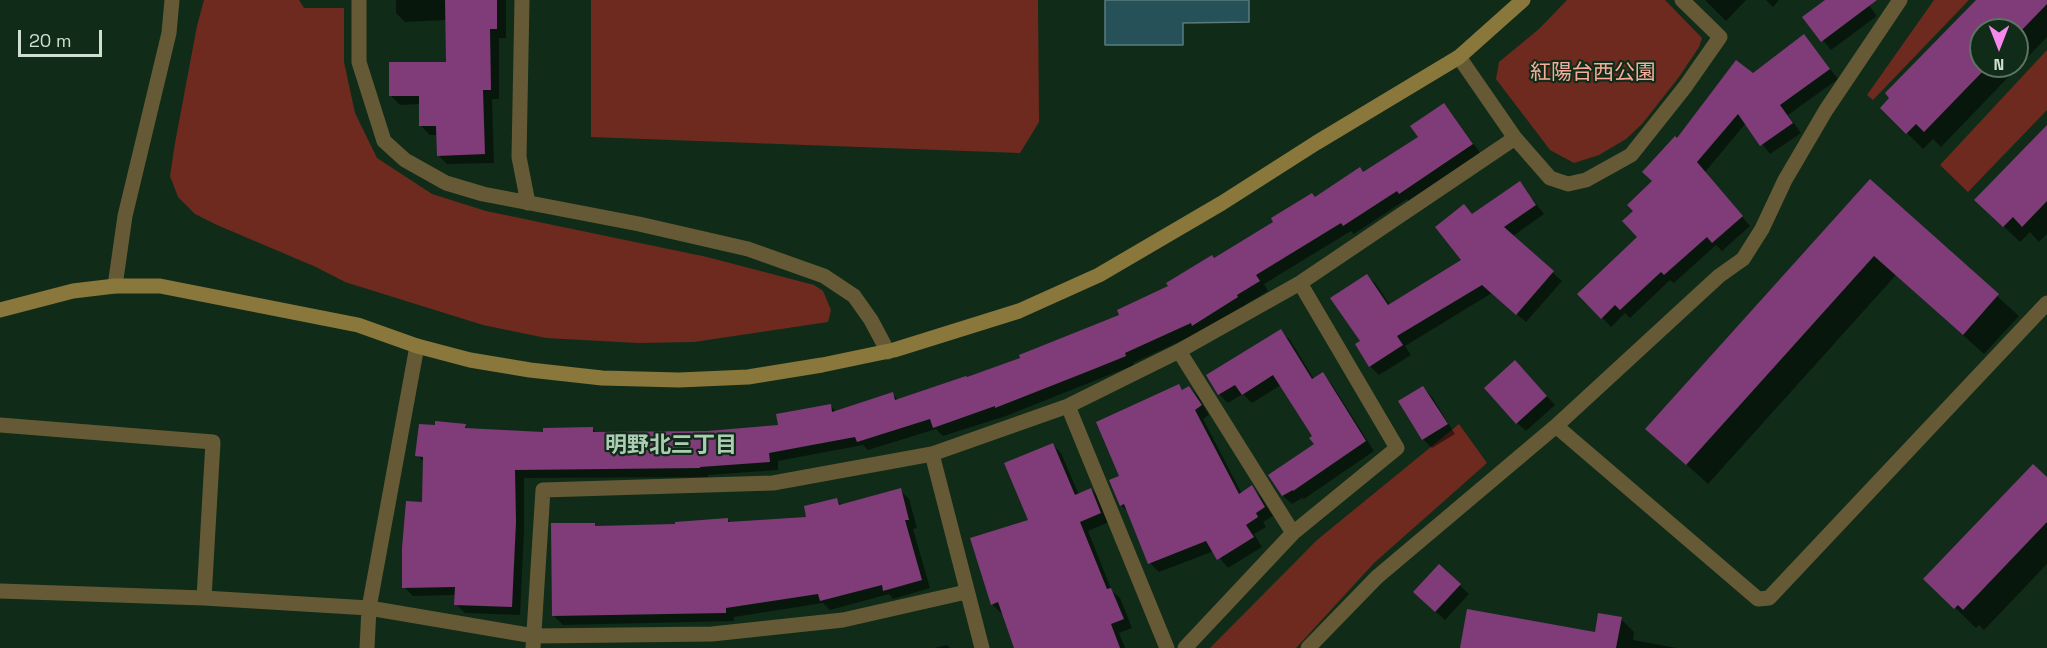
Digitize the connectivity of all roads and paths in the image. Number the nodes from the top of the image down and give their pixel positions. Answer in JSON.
{"nodes":[{"id":1,"x":172,"y":0,"type":"edge"},
{"id":2,"x":359,"y":0,"type":"edge"},
{"id":3,"x":522,"y":0,"type":"edge"},
{"id":4,"x":1523,"y":0,"type":"edge"},
{"id":5,"x":1682,"y":0,"type":"edge"},
{"id":6,"x":1900,"y":0,"type":"edge"},
{"id":7,"x":1459,"y":57,"type":"junction"},
{"id":8,"x":1515,"y":138,"type":"junction"},
{"id":9,"x":528,"y":203,"type":"junction"},
{"id":10,"x":1300,"y":283,"type":"junction"},
{"id":11,"x":115,"y":286,"type":"junction"},
{"id":12,"x":2047,"y":303,"type":"edge"},
{"id":13,"x":0,"y":310,"type":"edge"},
{"id":14,"x":417,"y":346,"type":"junction"},
{"id":15,"x":1179,"y":351,"type":"junction"},
{"id":16,"x":888,"y":352,"type":"junction"},
{"id":17,"x":1068,"y":406,"type":"junction"},
{"id":18,"x":0,"y":425,"type":"edge"},
{"id":19,"x":1556,"y":426,"type":"junction"},
{"id":20,"x":932,"y":454,"type":"junction"},
{"id":21,"x":1293,"y":534,"type":"junction"},
{"id":22,"x":0,"y":591,"type":"edge"},
{"id":23,"x":966,"y":592,"type":"junction"},
{"id":24,"x":204,"y":598,"type":"junction"},
{"id":25,"x":369,"y":608,"type":"junction"},
{"id":26,"x":712,"y":641,"type":"edge"},
{"id":27,"x":534,"y":642,"type":"edge"},
{"id":28,"x":368,"y":648,"type":"edge"},
{"id":29,"x":982,"y":648,"type":"edge"},
{"id":30,"x":1167,"y":648,"type":"edge"},
{"id":31,"x":1185,"y":648,"type":"edge"},
{"id":32,"x":1308,"y":648,"type":"edge"}],
"edges":[{"from":1,"to":11,"type":"street"},
{"from":2,"to":9,"type":"street"},
{"from":3,"to":9,"type":"street"},
{"from":4,"to":7,"type":"street"},
{"from":5,"to":8,"type":"street"},
{"from":6,"to":19,"type":"street"},
{"from":7,"to":8,"type":"street"},
{"from":7,"to":16,"type":"street"},
{"from":8,"to":10,"type":"street"},
{"from":9,"to":16,"type":"street"},
{"from":10,"to":15,"type":"street"},
{"from":10,"to":21,"type":"street"},
{"from":11,"to":13,"type":"street"},
{"from":11,"to":14,"type":"street"},
{"from":12,"to":19,"type":"street"},
{"from":14,"to":16,"type":"street"},
{"from":14,"to":25,"type":"street"},
{"from":15,"to":17,"type":"street"},
{"from":15,"to":21,"type":"street"},
{"from":17,"to":20,"type":"street"},
{"from":17,"to":30,"type":"street"},
{"from":18,"to":24,"type":"street"},
{"from":19,"to":32,"type":"street"},
{"from":20,"to":23,"type":"street"},
{"from":20,"to":27,"type":"street"},
{"from":21,"to":31,"type":"street"},
{"from":22,"to":24,"type":"street"},
{"from":23,"to":26,"type":"street"},
{"from":23,"to":29,"type":"street"},
{"from":24,"to":25,"type":"street"},
{"from":25,"to":27,"type":"street"},
{"from":25,"to":28,"type":"street"},
{"from":26,"to":27,"type":"street"}]}
